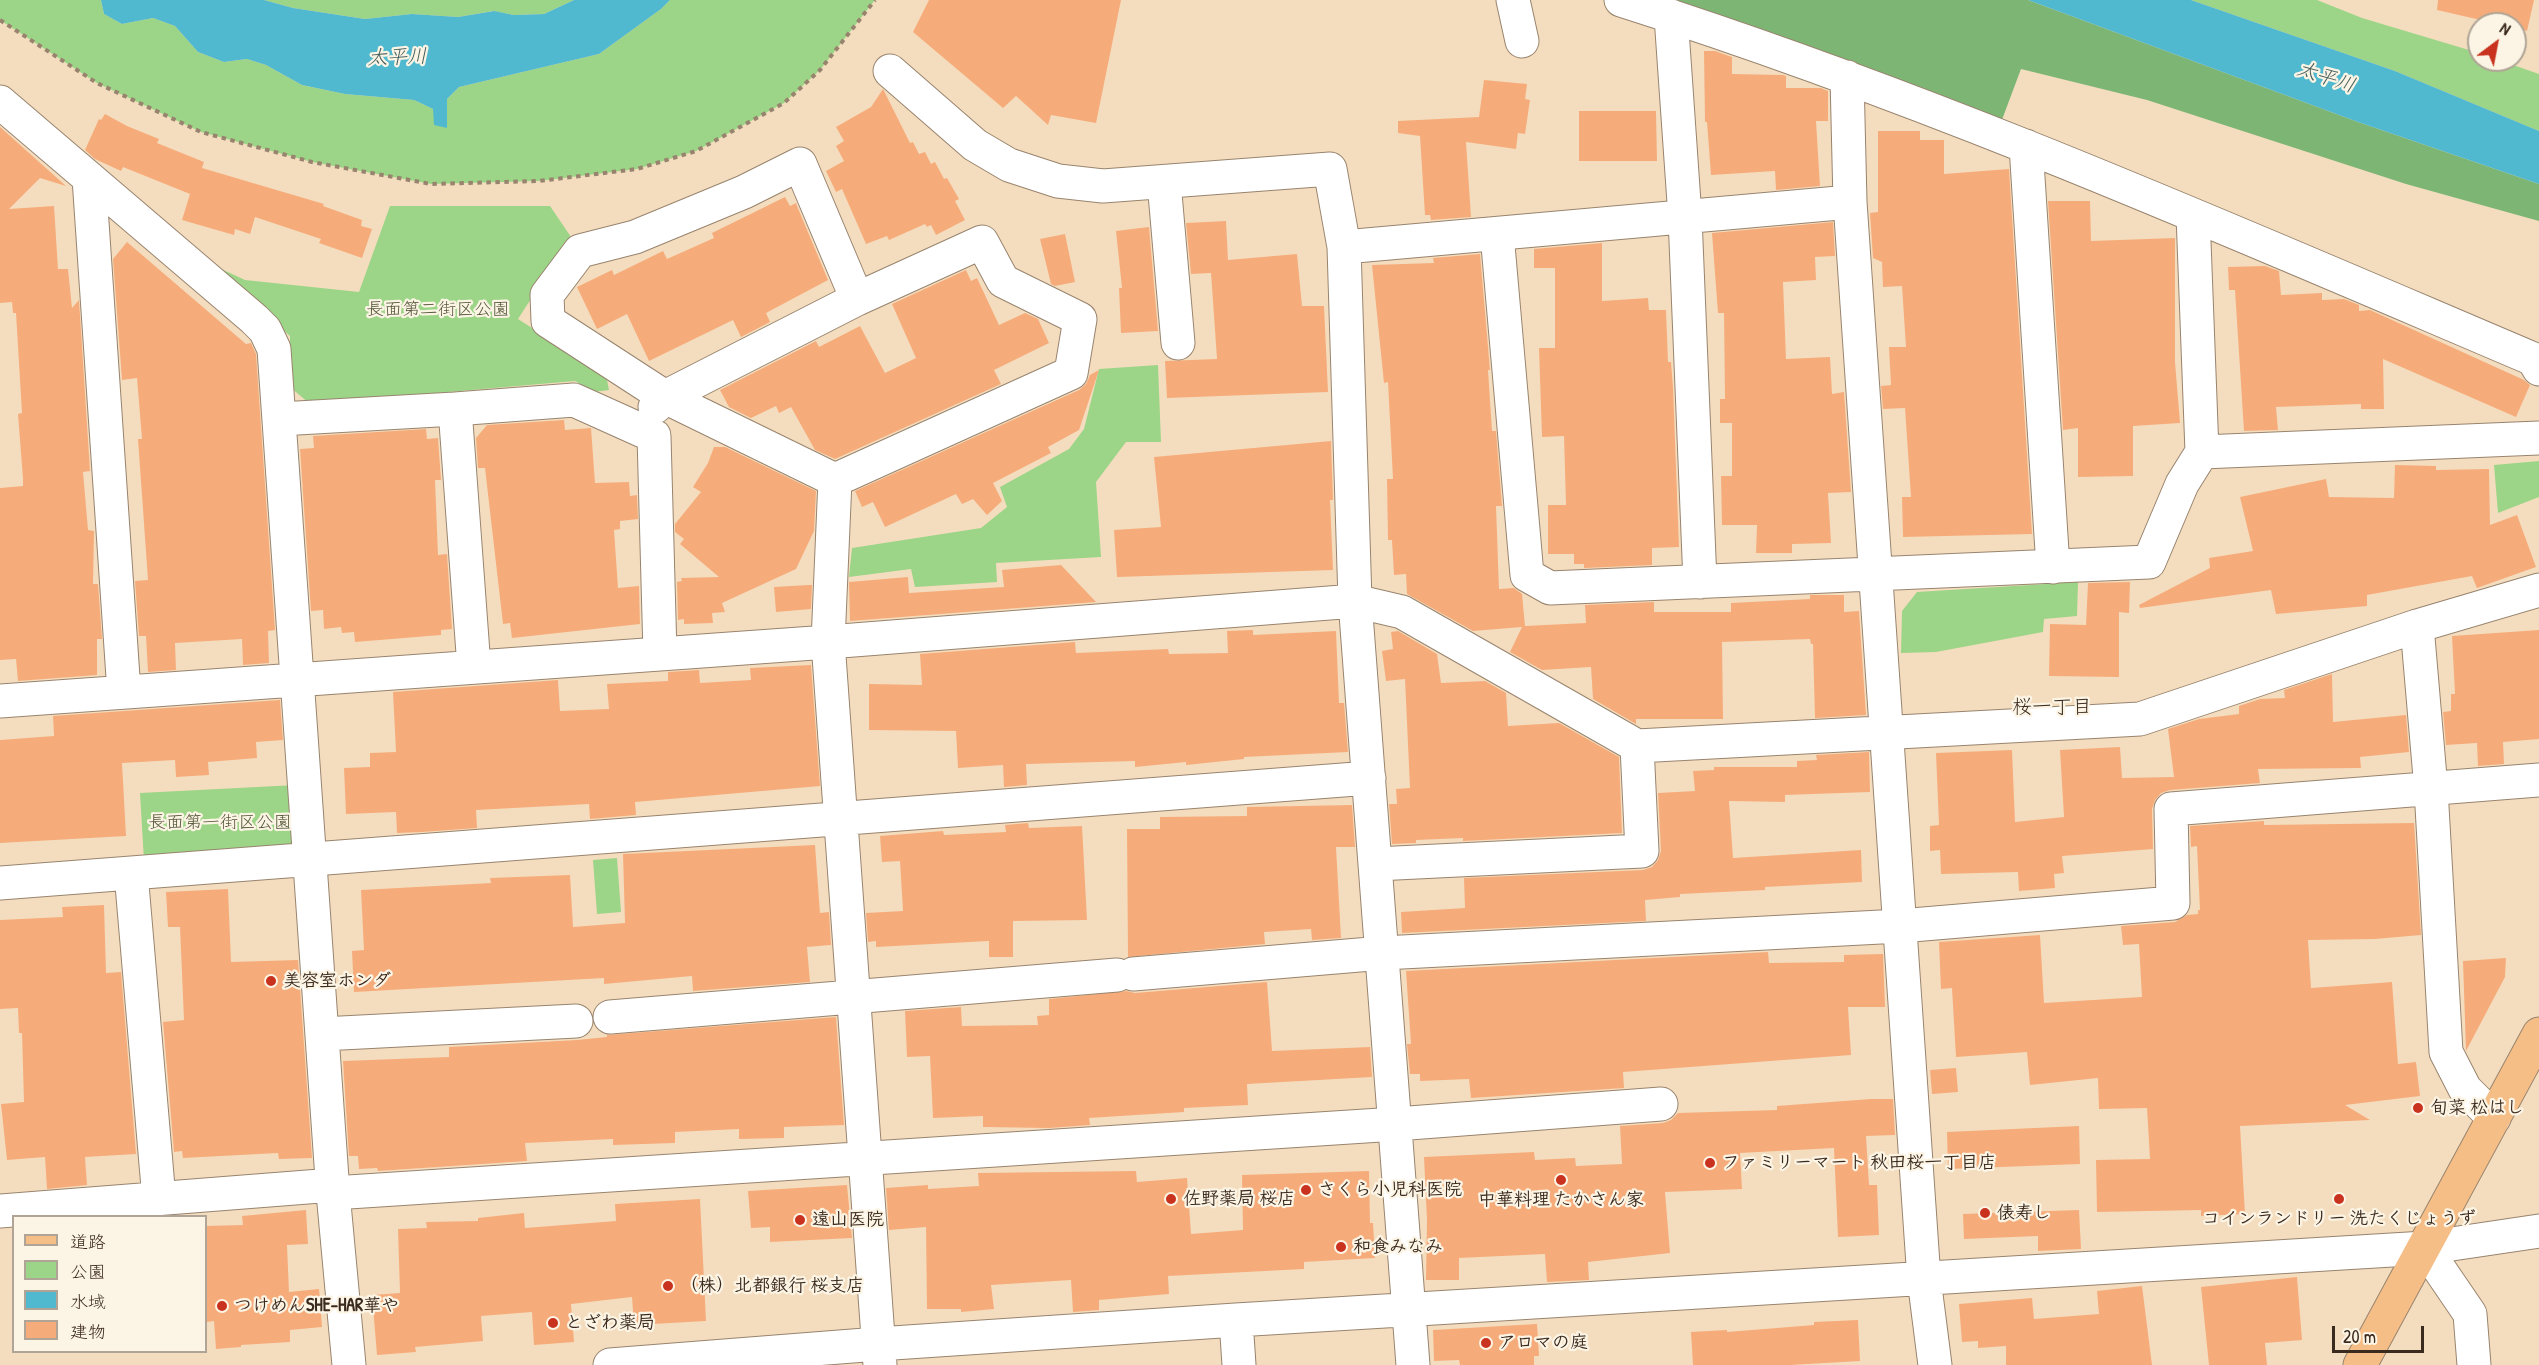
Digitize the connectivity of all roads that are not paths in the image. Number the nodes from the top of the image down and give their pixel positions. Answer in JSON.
{"nodes":[{"id":1,"x":1512,"y":0,"type":"edge"},
{"id":2,"x":1621,"y":0,"type":"edge"},
{"id":3,"x":1671,"y":16,"type":"junction"},
{"id":4,"x":1522,"y":41,"type":"dead end"},
{"id":5,"x":890,"y":71,"type":"dead end"},
{"id":6,"x":1847,"y":77,"type":"junction"},
{"id":7,"x":0,"y":102,"type":"edge"},
{"id":8,"x":2026,"y":146,"type":"junction"},
{"id":9,"x":89,"y":178,"type":"junction"},
{"id":10,"x":1164,"y":182,"type":"junction"},
{"id":11,"x":1850,"y":202,"type":"junction"},
{"id":12,"x":2193,"y":215,"type":"junction"},
{"id":13,"x":1685,"y":217,"type":"junction"},
{"id":14,"x":1497,"y":234,"type":"junction"},
{"id":15,"x":1344,"y":248,"type":"junction"},
{"id":16,"x":856,"y":299,"type":"junction"},
{"id":17,"x":1178,"y":343,"type":"dead end"},
{"id":18,"x":2539,"y":369,"type":"edge"},
{"id":19,"x":666,"y":397,"type":"junction"},
{"id":20,"x":455,"y":409,"type":"junction"},
{"id":21,"x":280,"y":418,"type":"junction"},
{"id":22,"x":634,"y":426,"type":"junction"},
{"id":23,"x":2539,"y":438,"type":"edge"},
{"id":24,"x":2202,"y":452,"type":"junction"},
{"id":25,"x":835,"y":480,"type":"junction"},
{"id":26,"x":2053,"y":567,"type":"junction"},
{"id":27,"x":1876,"y":574,"type":"junction"},
{"id":28,"x":1700,"y":582,"type":"junction"},
{"id":29,"x":2539,"y":590,"type":"edge"},
{"id":30,"x":1355,"y":601,"type":"junction"},
{"id":31,"x":2417,"y":626,"type":"junction"},
{"id":32,"x":828,"y":642,"type":"junction"},
{"id":33,"x":660,"y":654,"type":"junction"},
{"id":34,"x":474,"y":667,"type":"junction"},
{"id":35,"x":296,"y":680,"type":"junction"},
{"id":36,"x":124,"y":692,"type":"junction"},
{"id":37,"x":0,"y":701,"type":"edge"},
{"id":38,"x":1887,"y":732,"type":"junction"},
{"id":39,"x":1637,"y":746,"type":"junction"},
{"id":40,"x":1369,"y":778,"type":"junction"},
{"id":41,"x":2539,"y":780,"type":"edge"},
{"id":42,"x":2431,"y":789,"type":"junction"},
{"id":43,"x":841,"y":819,"type":"junction"},
{"id":44,"x":309,"y":860,"type":"junction"},
{"id":45,"x":1376,"y":864,"type":"junction"},
{"id":46,"x":131,"y":873,"type":"junction"},
{"id":47,"x":0,"y":884,"type":"edge"},
{"id":48,"x":1900,"y":926,"type":"junction"},
{"id":49,"x":1383,"y":953,"type":"junction"},
{"id":50,"x":855,"y":996,"type":"junction"},
{"id":51,"x":610,"y":1017,"type":"dead end"},
{"id":52,"x":576,"y":1021,"type":"dead end"},
{"id":53,"x":322,"y":1034,"type":"junction"},
{"id":54,"x":2539,"y":1034,"type":"edge"},
{"id":55,"x":1660,"y":1104,"type":"dead end"},
{"id":56,"x":2494,"y":1118,"type":"junction"},
{"id":57,"x":1396,"y":1124,"type":"junction"},
{"id":58,"x":865,"y":1158,"type":"junction"},
{"id":59,"x":333,"y":1189,"type":"junction"},
{"id":60,"x":159,"y":1198,"type":"junction"},
{"id":61,"x":0,"y":1211,"type":"edge"},
{"id":62,"x":2539,"y":1231,"type":"edge"},
{"id":63,"x":2425,"y":1248,"type":"junction"},
{"id":64,"x":1924,"y":1279,"type":"junction"},
{"id":65,"x":1410,"y":1310,"type":"junction"},
{"id":66,"x":1236,"y":1320,"type":"junction"},
{"id":67,"x":879,"y":1354,"type":"edge"},
{"id":68,"x":622,"y":1364,"type":"edge"},
{"id":69,"x":349,"y":1365,"type":"edge"},
{"id":70,"x":1239,"y":1365,"type":"edge"},
{"id":71,"x":1413,"y":1365,"type":"edge"},
{"id":72,"x":1935,"y":1365,"type":"edge"},
{"id":73,"x":2360,"y":1365,"type":"edge"},
{"id":74,"x":2474,"y":1365,"type":"edge"}],
"edges":[{"from":1,"to":4,"type":"street"},
{"from":2,"to":3,"type":"street"},
{"from":3,"to":6,"type":"street"},
{"from":3,"to":13,"type":"street"},
{"from":5,"to":10,"type":"street"},
{"from":6,"to":8,"type":"street"},
{"from":6,"to":11,"type":"street"},
{"from":7,"to":9,"type":"street"},
{"from":8,"to":12,"type":"street"},
{"from":8,"to":26,"type":"street"},
{"from":9,"to":21,"type":"street"},
{"from":9,"to":36,"type":"street"},
{"from":10,"to":15,"type":"street"},
{"from":10,"to":17,"type":"street"},
{"from":11,"to":13,"type":"street"},
{"from":11,"to":27,"type":"street"},
{"from":12,"to":18,"type":"street"},
{"from":12,"to":24,"type":"street"},
{"from":13,"to":14,"type":"street"},
{"from":13,"to":28,"type":"street"},
{"from":14,"to":15,"type":"street"},
{"from":14,"to":28,"type":"street"},
{"from":15,"to":30,"type":"street"},
{"from":16,"to":19,"type":"street"},
{"from":16,"to":19,"type":"street"},
{"from":16,"to":25,"type":"street"},
{"from":19,"to":22,"type":"street"},
{"from":19,"to":25,"type":"street"},
{"from":20,"to":21,"type":"street"},
{"from":20,"to":22,"type":"street"},
{"from":20,"to":34,"type":"street"},
{"from":21,"to":35,"type":"street"},
{"from":22,"to":33,"type":"street"},
{"from":23,"to":24,"type":"street"},
{"from":24,"to":26,"type":"street"},
{"from":25,"to":32,"type":"street"},
{"from":26,"to":27,"type":"street"},
{"from":27,"to":28,"type":"street"},
{"from":27,"to":38,"type":"street"},
{"from":29,"to":31,"type":"street"},
{"from":30,"to":32,"type":"street"},
{"from":30,"to":39,"type":"street"},
{"from":30,"to":40,"type":"street"},
{"from":31,"to":38,"type":"street"},
{"from":31,"to":42,"type":"street"},
{"from":32,"to":33,"type":"street"},
{"from":32,"to":43,"type":"street"},
{"from":33,"to":34,"type":"street"},
{"from":34,"to":35,"type":"street"},
{"from":35,"to":36,"type":"street"},
{"from":35,"to":44,"type":"street"},
{"from":36,"to":37,"type":"street"},
{"from":38,"to":39,"type":"street"},
{"from":38,"to":48,"type":"street"},
{"from":39,"to":45,"type":"street"},
{"from":40,"to":43,"type":"street"},
{"from":40,"to":45,"type":"street"},
{"from":41,"to":42,"type":"street"},
{"from":42,"to":48,"type":"street"},
{"from":42,"to":56,"type":"street"},
{"from":43,"to":44,"type":"street"},
{"from":43,"to":50,"type":"street"},
{"from":44,"to":46,"type":"street"},
{"from":44,"to":53,"type":"street"},
{"from":45,"to":49,"type":"street"},
{"from":46,"to":47,"type":"street"},
{"from":46,"to":60,"type":"street"},
{"from":48,"to":49,"type":"street"},
{"from":48,"to":64,"type":"street"},
{"from":49,"to":50,"type":"street"},
{"from":49,"to":57,"type":"street"},
{"from":50,"to":51,"type":"street"},
{"from":50,"to":58,"type":"street"},
{"from":52,"to":53,"type":"street"},
{"from":53,"to":59,"type":"street"},
{"from":54,"to":56,"type":"main road"},
{"from":55,"to":57,"type":"street"},
{"from":56,"to":63,"type":"main road"},
{"from":57,"to":58,"type":"street"},
{"from":57,"to":65,"type":"street"},
{"from":58,"to":59,"type":"street"},
{"from":58,"to":67,"type":"street"},
{"from":59,"to":60,"type":"street"},
{"from":59,"to":69,"type":"street"},
{"from":60,"to":61,"type":"street"},
{"from":62,"to":63,"type":"street"},
{"from":63,"to":64,"type":"street"},
{"from":63,"to":73,"type":"main road"},
{"from":63,"to":74,"type":"street"},
{"from":64,"to":65,"type":"street"},
{"from":64,"to":72,"type":"street"},
{"from":65,"to":66,"type":"street"},
{"from":65,"to":71,"type":"street"},
{"from":66,"to":67,"type":"street"},
{"from":66,"to":70,"type":"street"},
{"from":67,"to":68,"type":"street"}]}
